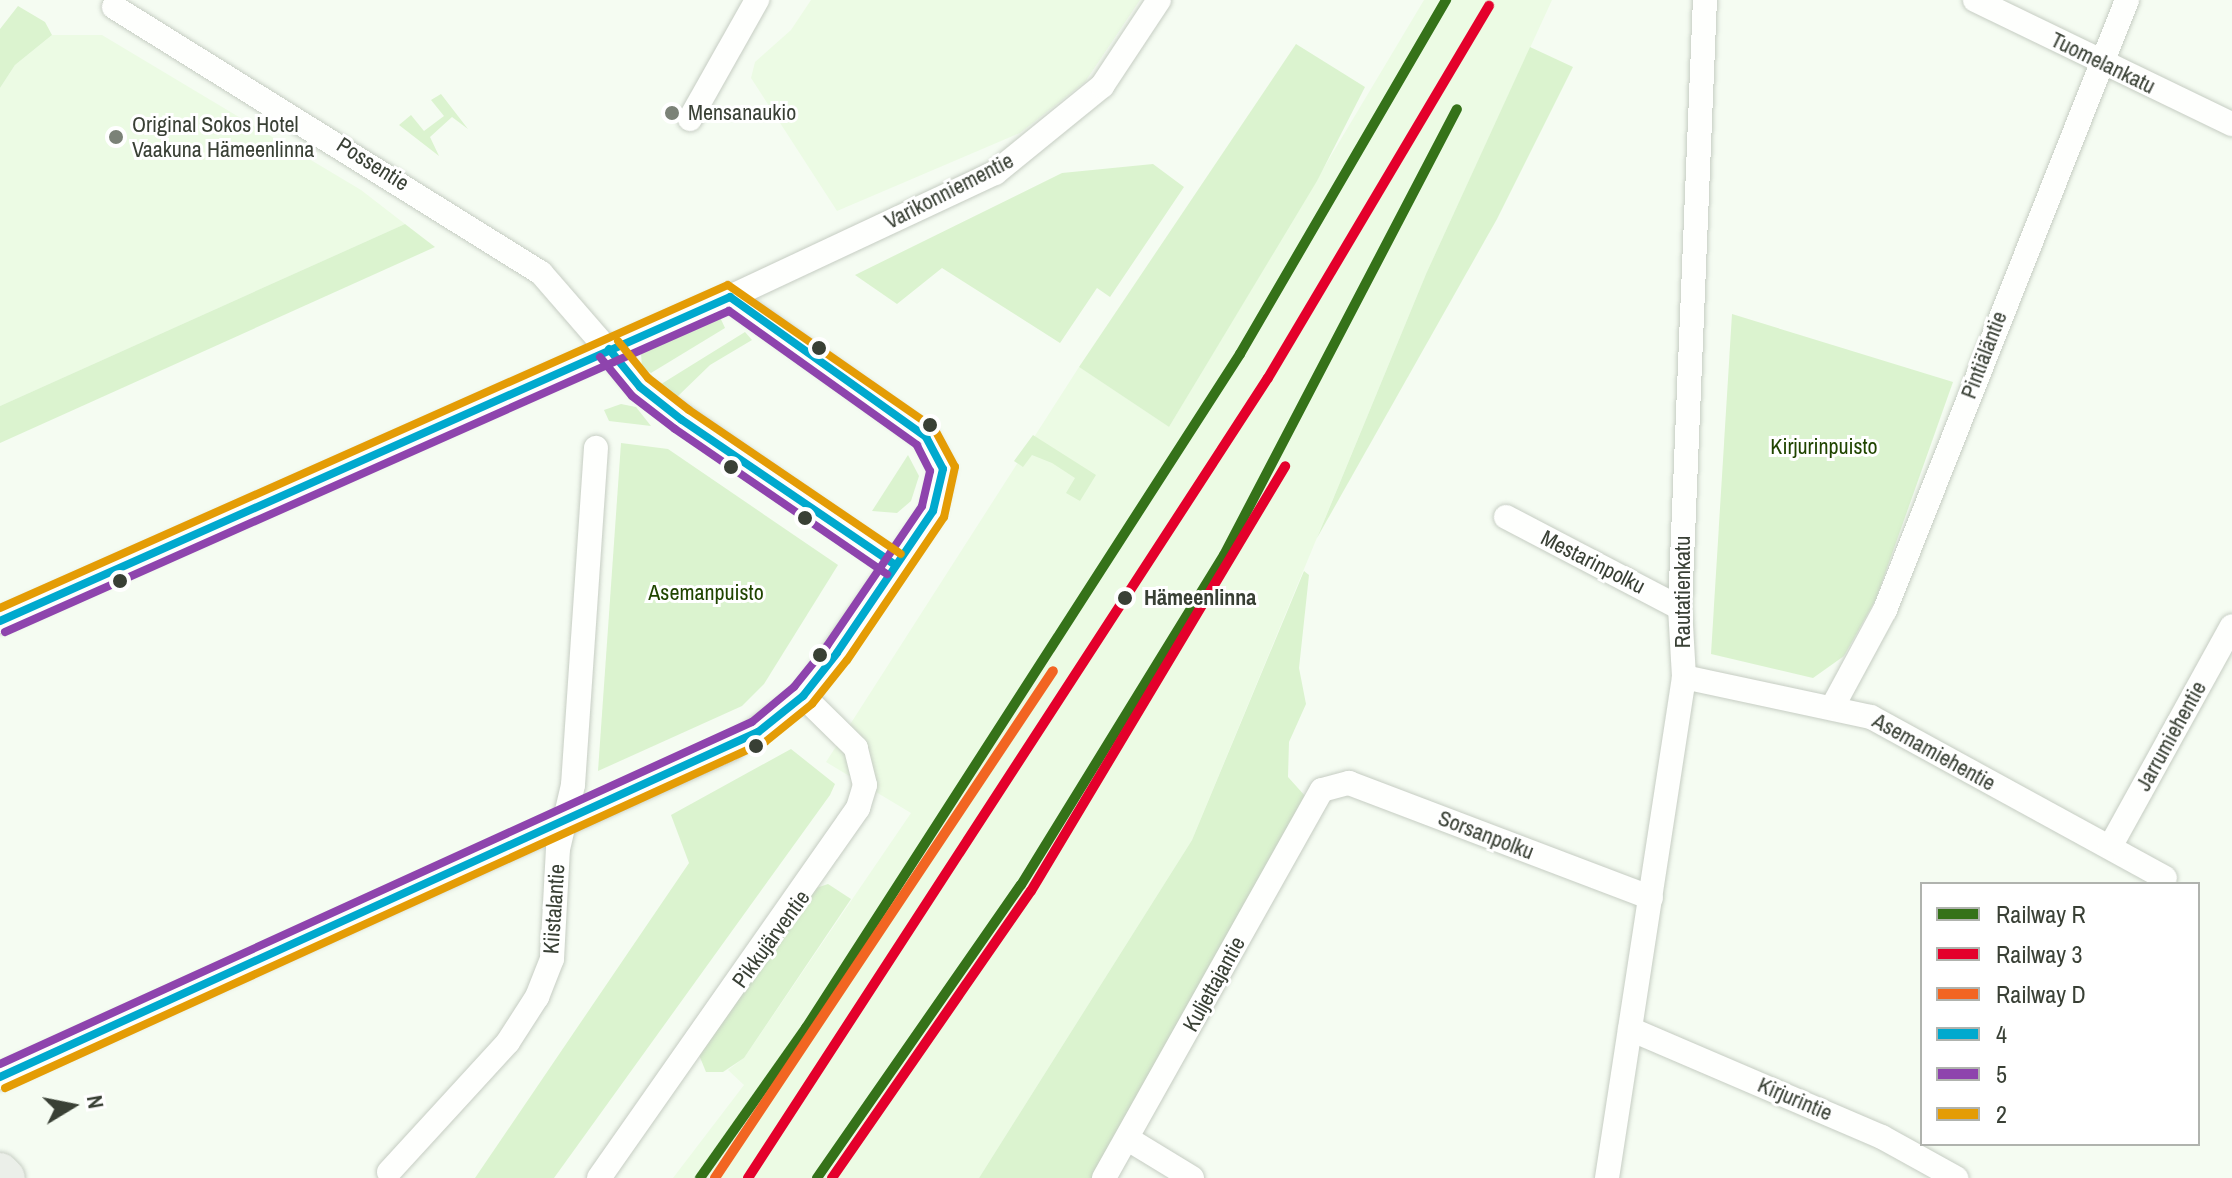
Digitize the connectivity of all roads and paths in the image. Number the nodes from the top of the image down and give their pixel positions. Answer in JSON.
{"nodes":[{"id":1,"x":757,"y":0,"type":"edge"},
{"id":2,"x":1159,"y":0,"type":"edge"},
{"id":3,"x":1705,"y":0,"type":"edge"},
{"id":4,"x":1975,"y":0,"type":"edge"},
{"id":5,"x":2127,"y":0,"type":"edge"},
{"id":6,"x":114,"y":7,"type":"dead end"},
{"id":7,"x":2098,"y":61,"type":"junction"},
{"id":8,"x":690,"y":119,"type":"dead end"},
{"id":9,"x":2232,"y":124,"type":"edge"},
{"id":10,"x":730,"y":297,"type":"junction"},
{"id":11,"x":609,"y":349,"type":"junction"},
{"id":12,"x":596,"y":448,"type":"dead end"},
{"id":13,"x":1506,"y":517,"type":"dead end"},
{"id":14,"x":894,"y":564,"type":"junction"},
{"id":15,"x":1680,"y":608,"type":"junction"},
{"id":16,"x":0,"y":621,"type":"edge"},
{"id":17,"x":2232,"y":626,"type":"edge"},
{"id":18,"x":1684,"y":677,"type":"junction"},
{"id":19,"x":803,"y":696,"type":"junction"},
{"id":20,"x":1833,"y":706,"type":"junction"},
{"id":21,"x":1322,"y":790,"type":"joint"},
{"id":22,"x":568,"y":819,"type":"junction"},
{"id":23,"x":2110,"y":847,"type":"junction"},
{"id":24,"x":2165,"y":878,"type":"dead end"},
{"id":25,"x":1651,"y":898,"type":"junction"},
{"id":26,"x":1630,"y":1029,"type":"junction"},
{"id":27,"x":0,"y":1077,"type":"edge"},
{"id":28,"x":1128,"y":1139,"type":"junction"},
{"id":29,"x":0,"y":1172,"type":"edge"},
{"id":30,"x":389,"y":1172,"type":"dead end"},
{"id":31,"x":6,"y":1178,"type":"edge"},
{"id":32,"x":599,"y":1178,"type":"edge"},
{"id":33,"x":1104,"y":1178,"type":"edge"},
{"id":34,"x":1192,"y":1178,"type":"edge"},
{"id":35,"x":1607,"y":1178,"type":"edge"},
{"id":36,"x":1956,"y":1178,"type":"edge"}],
"edges":[{"from":1,"to":8,"type":"street"},
{"from":2,"to":10,"type":"street","name":"Varikonniementie"},
{"from":3,"to":15,"type":"street","name":"Rautatienkatu"},
{"from":4,"to":7,"type":"street","name":"Tuomelankatu"},
{"from":5,"to":7,"type":"street","name":"Pintiäläntie"},
{"from":6,"to":11,"type":"street","name":"Possentie"},
{"from":7,"to":9,"type":"street","name":"Tuomelankatu"},
{"from":7,"to":20,"type":"street","name":"Pintiäläntie"},
{"from":10,"to":11,"type":"street","name":"Varikonniementie"},
{"from":10,"to":14,"type":"street"},
{"from":11,"to":14,"type":"street","name":"Possentie"},
{"from":11,"to":16,"type":"street","name":"Varikonniementie"},
{"from":12,"to":22,"type":"street","name":"Kiistalantie"},
{"from":13,"to":15,"type":"street","name":"Mestarinpolku"},
{"from":14,"to":19,"type":"street"},
{"from":15,"to":18,"type":"street","name":"Rautatienkatu"},
{"from":17,"to":23,"type":"street","name":"Jarrumiehentie"},
{"from":18,"to":20,"type":"street","name":"Asemamiehentie"},
{"from":18,"to":25,"type":"street","name":"Rautatienkatu"},
{"from":19,"to":22,"type":"street"},
{"from":19,"to":32,"type":"street","name":"Pikkujärventie"},
{"from":20,"to":23,"type":"street","name":"Asemamiehentie"},
{"from":21,"to":25,"type":"street","name":"Sorsanpolku"},
{"from":21,"to":28,"type":"street","name":"Kuljettajantie"},
{"from":22,"to":27,"type":"street"},
{"from":22,"to":30,"type":"street","name":"Kiistalantie"},
{"from":23,"to":24,"type":"street","name":"Asemamiehentie"},
{"from":25,"to":26,"type":"street","name":"Rautatienkatu"},
{"from":26,"to":35,"type":"street","name":"Rautatienkatu"},
{"from":26,"to":36,"type":"street","name":"Kirjurintie"},
{"from":28,"to":33,"type":"street","name":"Kuljettajantie"},
{"from":28,"to":34,"type":"street"},
{"from":29,"to":31,"type":"main road"}]}
